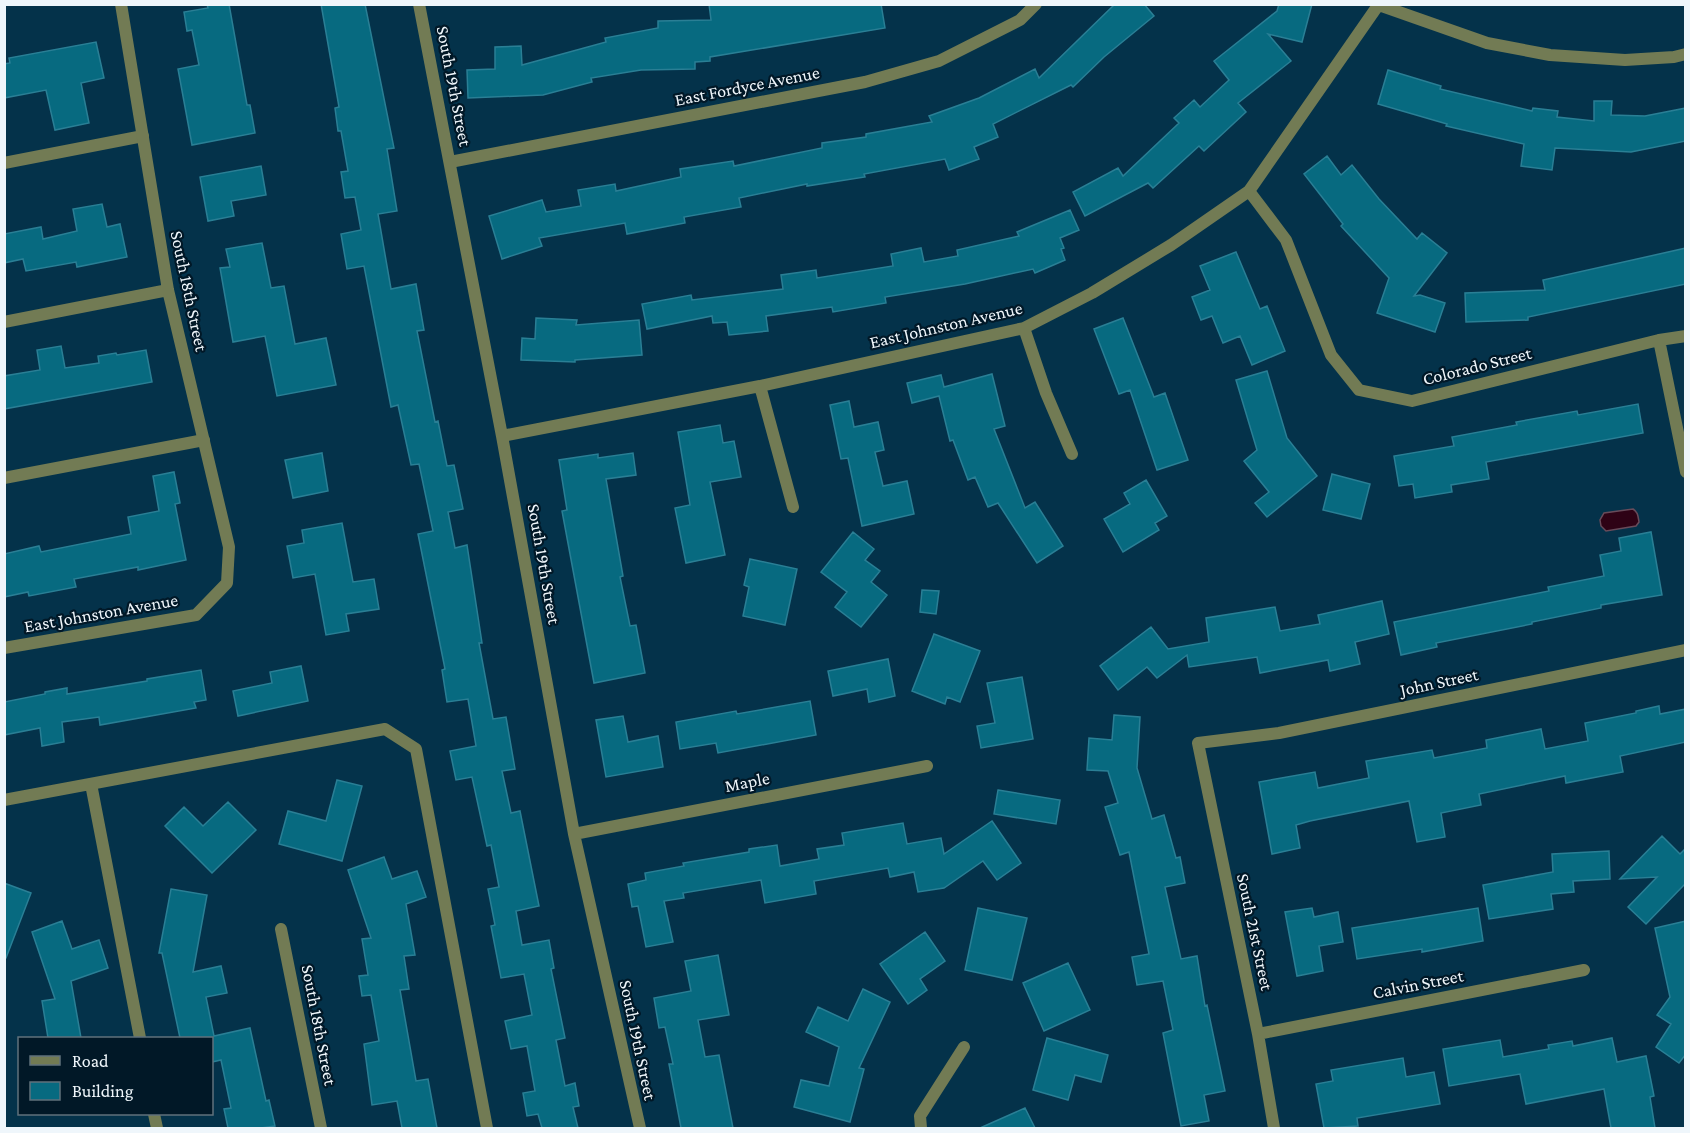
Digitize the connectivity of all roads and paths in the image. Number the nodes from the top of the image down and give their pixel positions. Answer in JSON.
{"nodes":[{"id":1,"x":121,"y":4,"type":"edge"},
{"id":2,"x":419,"y":4,"type":"edge"},
{"id":3,"x":1035,"y":4,"type":"edge"},
{"id":4,"x":1379,"y":5,"type":"edge"},
{"id":5,"x":1686,"y":54,"type":"edge"},
{"id":6,"x":143,"y":136,"type":"junction"},
{"id":7,"x":450,"y":162,"type":"junction"},
{"id":8,"x":4,"y":163,"type":"edge"},
{"id":9,"x":1249,"y":191,"type":"junction"},
{"id":10,"x":168,"y":290,"type":"junction"},
{"id":11,"x":4,"y":322,"type":"edge"},
{"id":12,"x":1024,"y":327,"type":"junction"},
{"id":13,"x":1686,"y":336,"type":"edge"},
{"id":14,"x":1659,"y":340,"type":"junction"},
{"id":15,"x":759,"y":386,"type":"junction"},
{"id":16,"x":502,"y":436,"type":"junction"},
{"id":17,"x":204,"y":440,"type":"junction"},
{"id":18,"x":1072,"y":454,"type":"dead end"},
{"id":19,"x":1686,"y":472,"type":"edge"},
{"id":20,"x":4,"y":478,"type":"edge"},
{"id":21,"x":793,"y":507,"type":"dead end"},
{"id":22,"x":227,"y":583,"type":"joint"},
{"id":23,"x":4,"y":648,"type":"edge"},
{"id":24,"x":1686,"y":650,"type":"edge"},
{"id":25,"x":1198,"y":743,"type":"joint"},
{"id":26,"x":927,"y":766,"type":"dead end"},
{"id":27,"x":91,"y":784,"type":"junction"},
{"id":28,"x":4,"y":800,"type":"edge"},
{"id":29,"x":574,"y":834,"type":"junction"},
{"id":30,"x":281,"y":928,"type":"dead end"},
{"id":31,"x":1584,"y":970,"type":"dead end"},
{"id":32,"x":1258,"y":1034,"type":"junction"},
{"id":33,"x":140,"y":1037,"type":"edge"},
{"id":34,"x":964,"y":1047,"type":"dead end"},
{"id":35,"x":321,"y":1128,"type":"edge"},
{"id":36,"x":487,"y":1128,"type":"edge"},
{"id":37,"x":640,"y":1128,"type":"edge"},
{"id":38,"x":921,"y":1128,"type":"edge"},
{"id":39,"x":1274,"y":1128,"type":"edge"}],
"edges":[{"from":1,"to":6,"type":"street","name":"South 18th Street"},
{"from":2,"to":7,"type":"street","name":"South 19th Street"},
{"from":3,"to":7,"type":"street","name":"East Fordyce Avenue"},
{"from":4,"to":5,"type":"street"},
{"from":4,"to":9,"type":"street","name":"East Johnston Avenue"},
{"from":6,"to":8,"type":"street"},
{"from":6,"to":10,"type":"street","name":"South 18th Street"},
{"from":7,"to":16,"type":"street","name":"South 19th Street"},
{"from":9,"to":12,"type":"street","name":"East Johnston Avenue"},
{"from":9,"to":14,"type":"street","name":"Colorado Street"},
{"from":10,"to":11,"type":"street"},
{"from":10,"to":17,"type":"street","name":"South 18th Street"},
{"from":12,"to":15,"type":"street","name":"East Johnston Avenue"},
{"from":12,"to":18,"type":"street"},
{"from":13,"to":14,"type":"street","name":"Colorado Street"},
{"from":14,"to":19,"type":"street"},
{"from":15,"to":16,"type":"street","name":"East Johnston Avenue"},
{"from":15,"to":21,"type":"street"},
{"from":16,"to":29,"type":"street","name":"South 19th Street"},
{"from":17,"to":20,"type":"street"},
{"from":17,"to":22,"type":"street","name":"South 18th Street"},
{"from":22,"to":23,"type":"street","name":"East Johnston Avenue"},
{"from":24,"to":25,"type":"street","name":"John Street"},
{"from":25,"to":32,"type":"street","name":"South 21st Street"},
{"from":26,"to":29,"type":"street","name":"Maple"},
{"from":27,"to":28,"type":"street"},
{"from":27,"to":33,"type":"street"},
{"from":27,"to":36,"type":"street"},
{"from":29,"to":37,"type":"street","name":"South 19th Street"},
{"from":30,"to":35,"type":"street","name":"South 18th Street"},
{"from":31,"to":32,"type":"street","name":"Calvin Street"},
{"from":32,"to":39,"type":"street","name":"South 21st Street"},
{"from":34,"to":38,"type":"street"}]}
